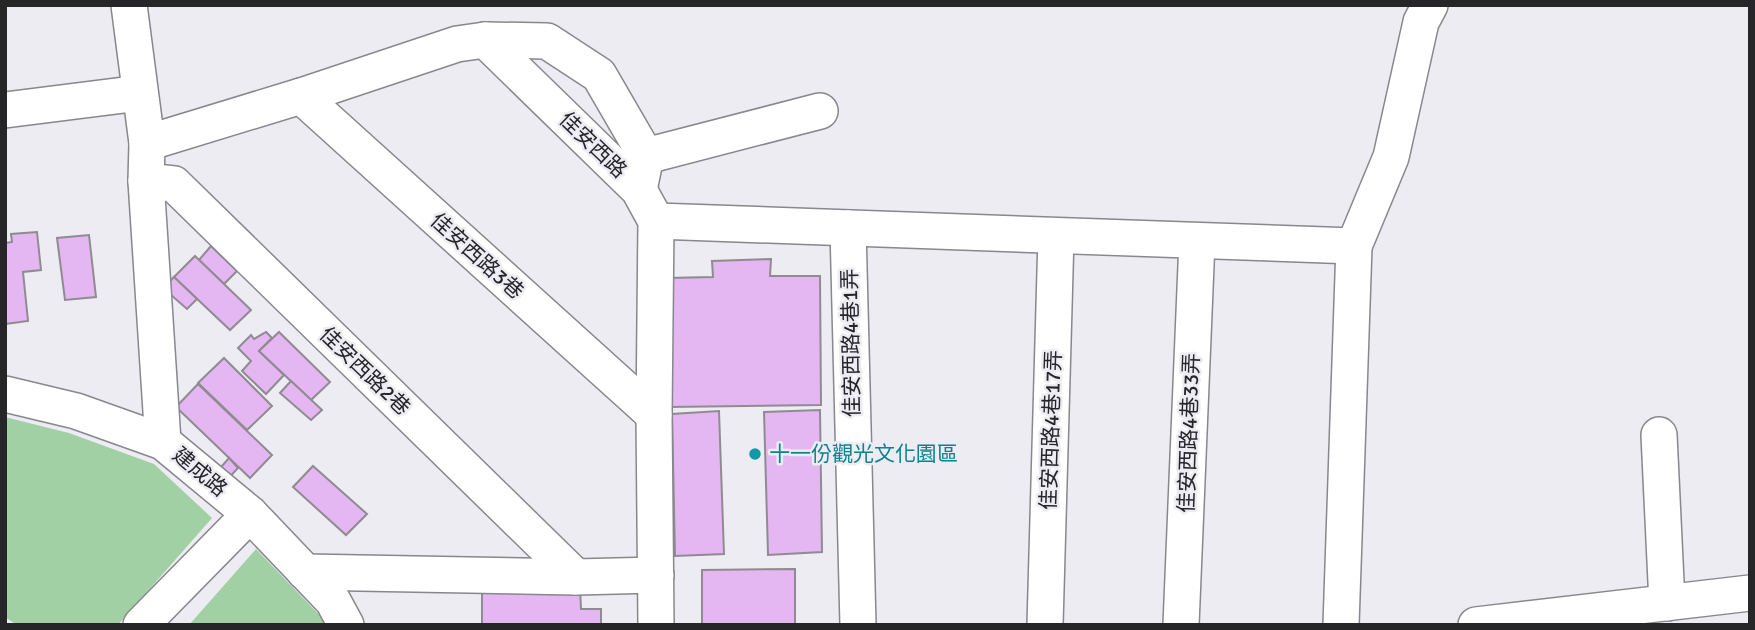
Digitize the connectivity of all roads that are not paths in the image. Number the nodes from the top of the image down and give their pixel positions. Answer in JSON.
{"nodes":[{"id":1,"x":129,"y":5,"type":"edge"},
{"id":2,"x":1430,"y":5,"type":"edge"},
{"id":3,"x":485,"y":40,"type":"junction"},
{"id":4,"x":140,"y":93,"type":"junction"},
{"id":5,"x":301,"y":96,"type":"junction"},
{"id":6,"x":5,"y":110,"type":"edge"},
{"id":7,"x":820,"y":111,"type":"dead end"},
{"id":8,"x":147,"y":143,"type":"junction"},
{"id":9,"x":646,"y":156,"type":"junction"},
{"id":10,"x":146,"y":181,"type":"junction"},
{"id":11,"x":639,"y":190,"type":"junction"},
{"id":12,"x":656,"y":221,"type":"junction"},
{"id":13,"x":848,"y":228,"type":"junction"},
{"id":14,"x":1056,"y":236,"type":"junction"},
{"id":15,"x":1197,"y":241,"type":"junction"},
{"id":16,"x":1354,"y":246,"type":"junction"},
{"id":17,"x":5,"y":394,"type":"edge"},
{"id":18,"x":654,"y":415,"type":"junction"},
{"id":19,"x":1659,"y":435,"type":"dead end"},
{"id":20,"x":163,"y":442,"type":"junction"},
{"id":21,"x":250,"y":514,"type":"junction"},
{"id":22,"x":305,"y":572,"type":"junction"},
{"id":23,"x":656,"y":575,"type":"junction"},
{"id":24,"x":576,"y":577,"type":"junction"},
{"id":25,"x":1667,"y":603,"type":"junction"},
{"id":26,"x":1729,"y":605,"type":"edge"},
{"id":27,"x":1560,"y":620,"type":"edge"},
{"id":28,"x":141,"y":625,"type":"edge"},
{"id":29,"x":346,"y":625,"type":"edge"},
{"id":30,"x":656,"y":625,"type":"edge"},
{"id":31,"x":858,"y":625,"type":"edge"},
{"id":32,"x":1045,"y":625,"type":"edge"},
{"id":33,"x":1181,"y":625,"type":"edge"},
{"id":34,"x":1341,"y":625,"type":"edge"},
{"id":35,"x":1476,"y":625,"type":"edge"}],
"edges":[{"from":1,"to":4,"type":"street"},
{"from":2,"to":16,"type":"street"},
{"from":3,"to":5,"type":"street"},
{"from":3,"to":9,"type":"street"},
{"from":3,"to":11,"type":"street","name":"佳安西路"},
{"from":4,"to":6,"type":"street"},
{"from":4,"to":8,"type":"street"},
{"from":5,"to":8,"type":"street"},
{"from":5,"to":18,"type":"street","name":"佳安西路3巷"},
{"from":7,"to":9,"type":"street"},
{"from":8,"to":10,"type":"street"},
{"from":9,"to":11,"type":"street"},
{"from":10,"to":20,"type":"street"},
{"from":10,"to":24,"type":"street","name":"佳安西路2巷"},
{"from":11,"to":12,"type":"street","name":"佳安西路"},
{"from":12,"to":13,"type":"street"},
{"from":12,"to":18,"type":"street","name":"佳安西路"},
{"from":13,"to":14,"type":"street"},
{"from":13,"to":31,"type":"street","name":"佳安西路4巷1弄"},
{"from":14,"to":15,"type":"street"},
{"from":14,"to":32,"type":"street","name":"佳安西路4巷17弄"},
{"from":15,"to":16,"type":"street"},
{"from":15,"to":33,"type":"street","name":"佳安西路4巷33弄"},
{"from":16,"to":34,"type":"street"},
{"from":17,"to":20,"type":"street","name":"建成路"},
{"from":18,"to":23,"type":"street","name":"佳安西路"},
{"from":19,"to":25,"type":"street"},
{"from":20,"to":21,"type":"street","name":"建成路"},
{"from":21,"to":22,"type":"street","name":"建成路"},
{"from":21,"to":28,"type":"street"},
{"from":22,"to":24,"type":"street"},
{"from":22,"to":29,"type":"street","name":"建成路"},
{"from":23,"to":24,"type":"street"},
{"from":23,"to":30,"type":"street","name":"佳安西路"},
{"from":25,"to":26,"type":"street"},
{"from":25,"to":27,"type":"street"},
{"from":27,"to":35,"type":"street"}]}
